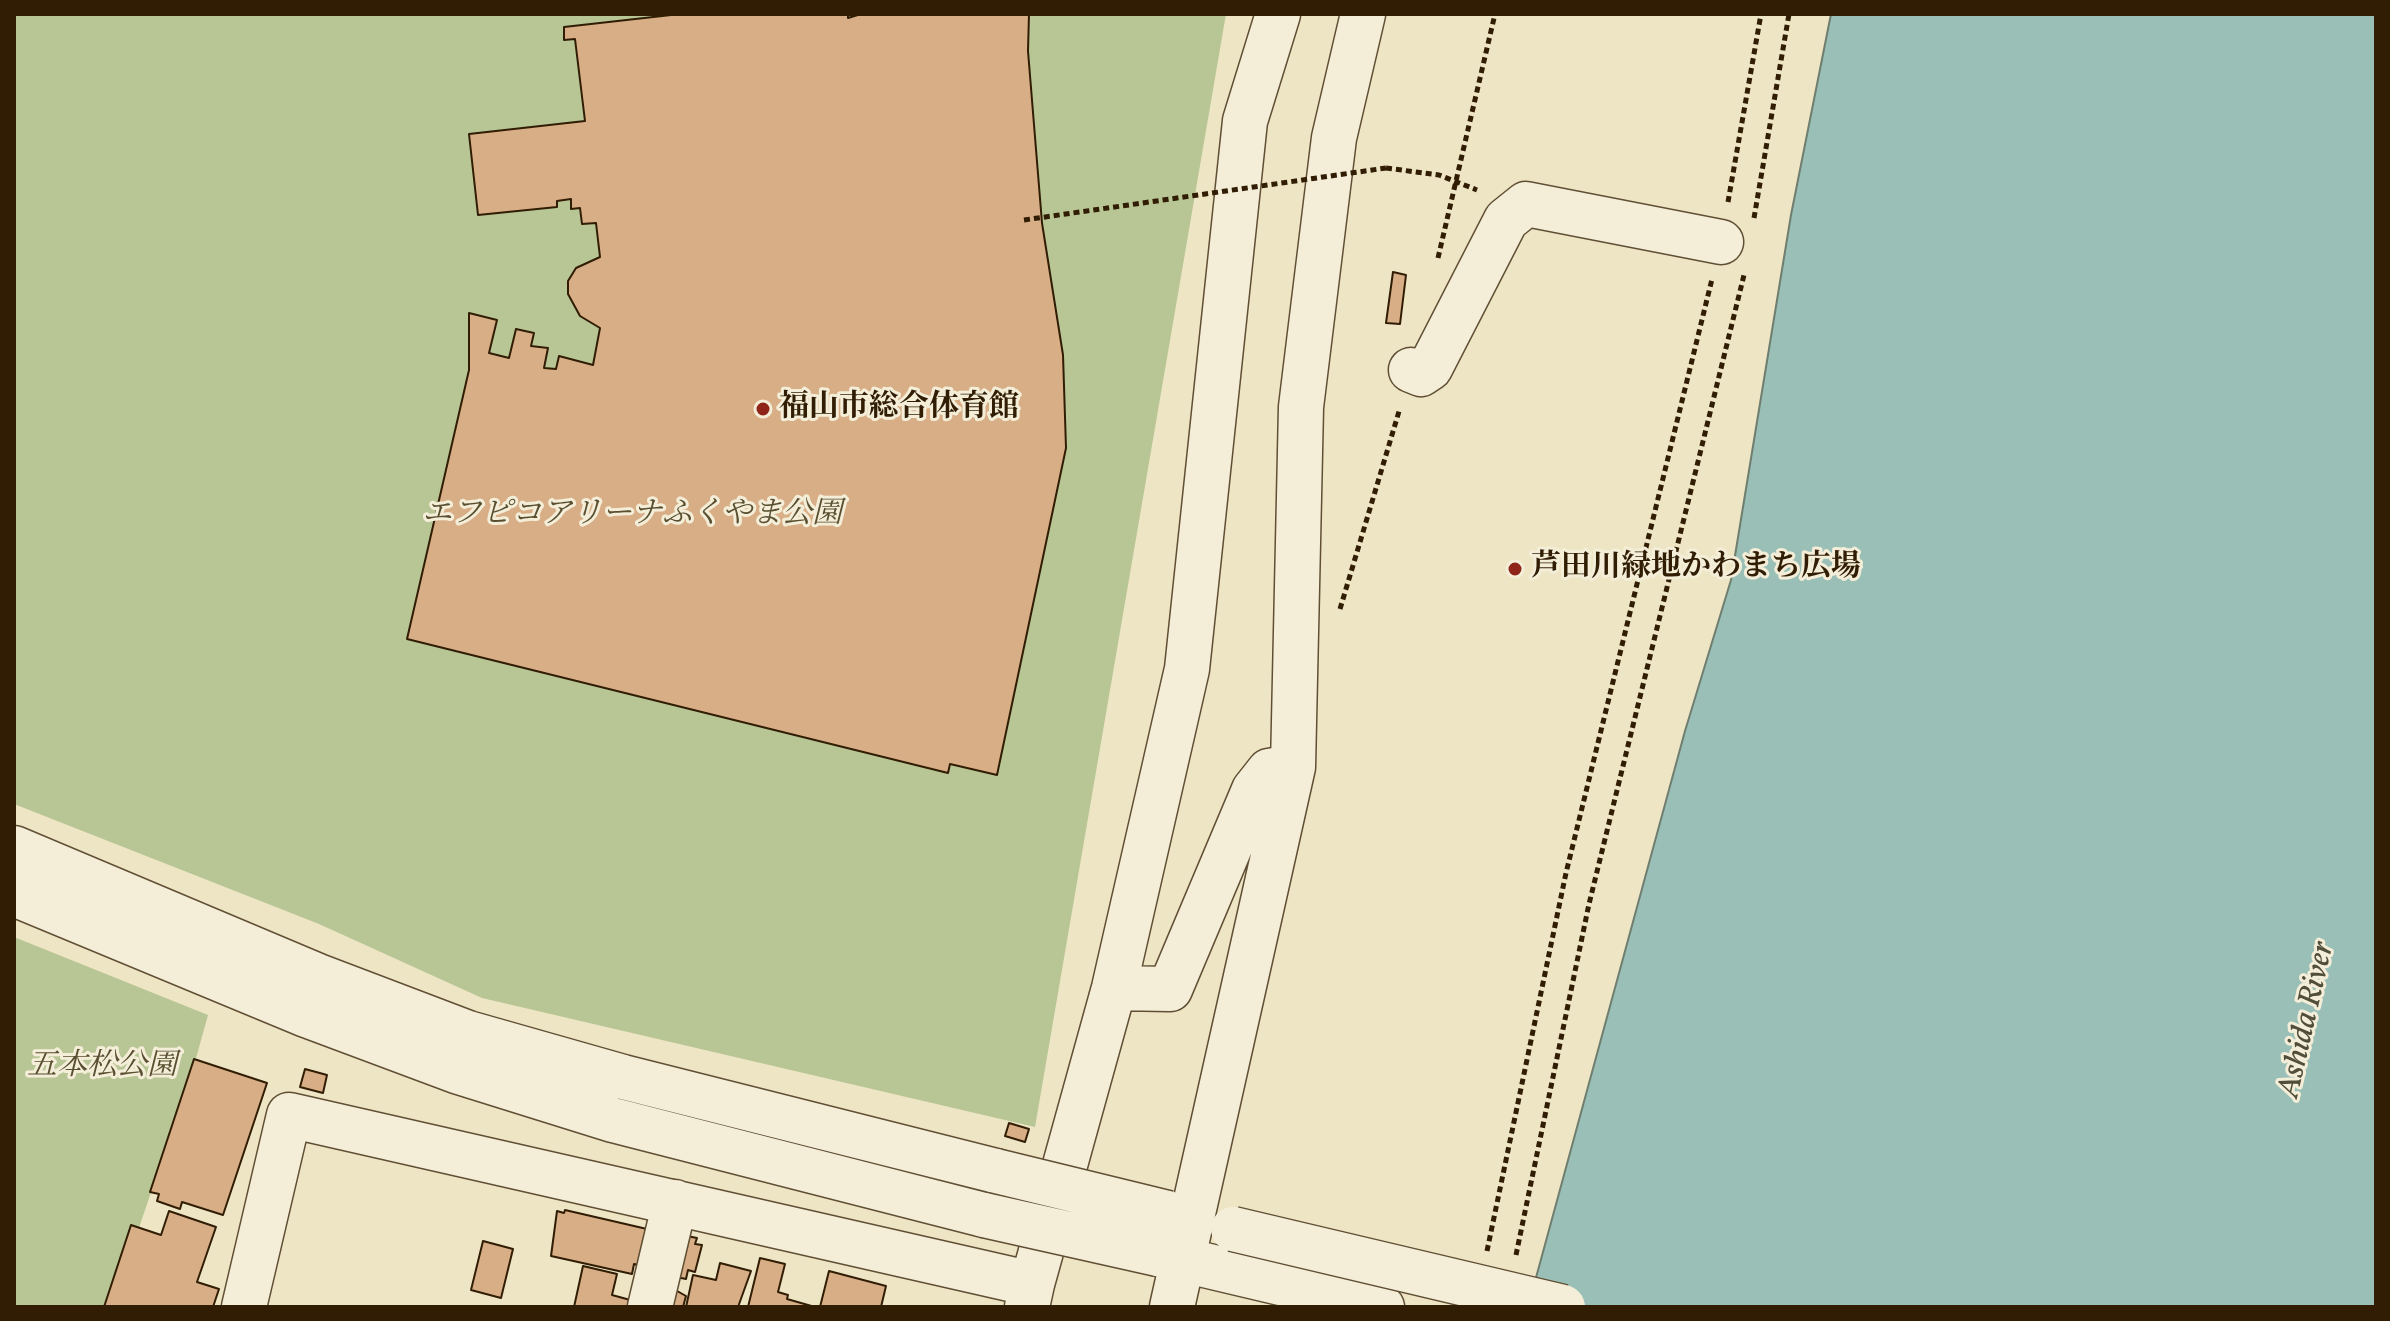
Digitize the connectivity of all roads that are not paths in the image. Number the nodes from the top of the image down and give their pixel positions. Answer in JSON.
{"nodes":[{"id":1,"x":1278,"y":14,"type":"edge"},
{"id":2,"x":1363,"y":14,"type":"edge"},
{"id":3,"x":1739,"y":247,"type":"road end"},
{"id":4,"x":1411,"y":370,"type":"dead end"},
{"id":5,"x":1293,"y":767,"type":"junction"},
{"id":6,"x":14,"y":848,"type":"edge"},
{"id":7,"x":14,"y":894,"type":"edge"},
{"id":8,"x":1114,"y":988,"type":"junction"},
{"id":9,"x":675,"y":1202,"type":"junction"},
{"id":10,"x":1193,"y":1240,"type":"junction"},
{"id":11,"x":1029,"y":1296,"type":"edge"},
{"id":12,"x":244,"y":1307,"type":"edge"},
{"id":13,"x":650,"y":1307,"type":"edge"},
{"id":14,"x":1172,"y":1307,"type":"edge"},
{"id":15,"x":1382,"y":1307,"type":"edge"},
{"id":16,"x":1563,"y":1307,"type":"edge"}],
"edges":[{"from":1,"to":8,"type":"street"},
{"from":2,"to":5,"type":"street"},
{"from":3,"to":4,"type":"street"},
{"from":5,"to":8,"type":"street"},
{"from":5,"to":10,"type":"street"},
{"from":6,"to":10,"type":"street","bridge":true},
{"from":7,"to":10,"type":"street","bridge":true},
{"from":8,"to":11,"type":"street"},
{"from":9,"to":11,"type":"street"},
{"from":9,"to":12,"type":"street"},
{"from":9,"to":13,"type":"street"},
{"from":10,"to":14,"type":"street"},
{"from":10,"to":15,"type":"street"},
{"from":10,"to":16,"type":"street","bridge":true}]}
